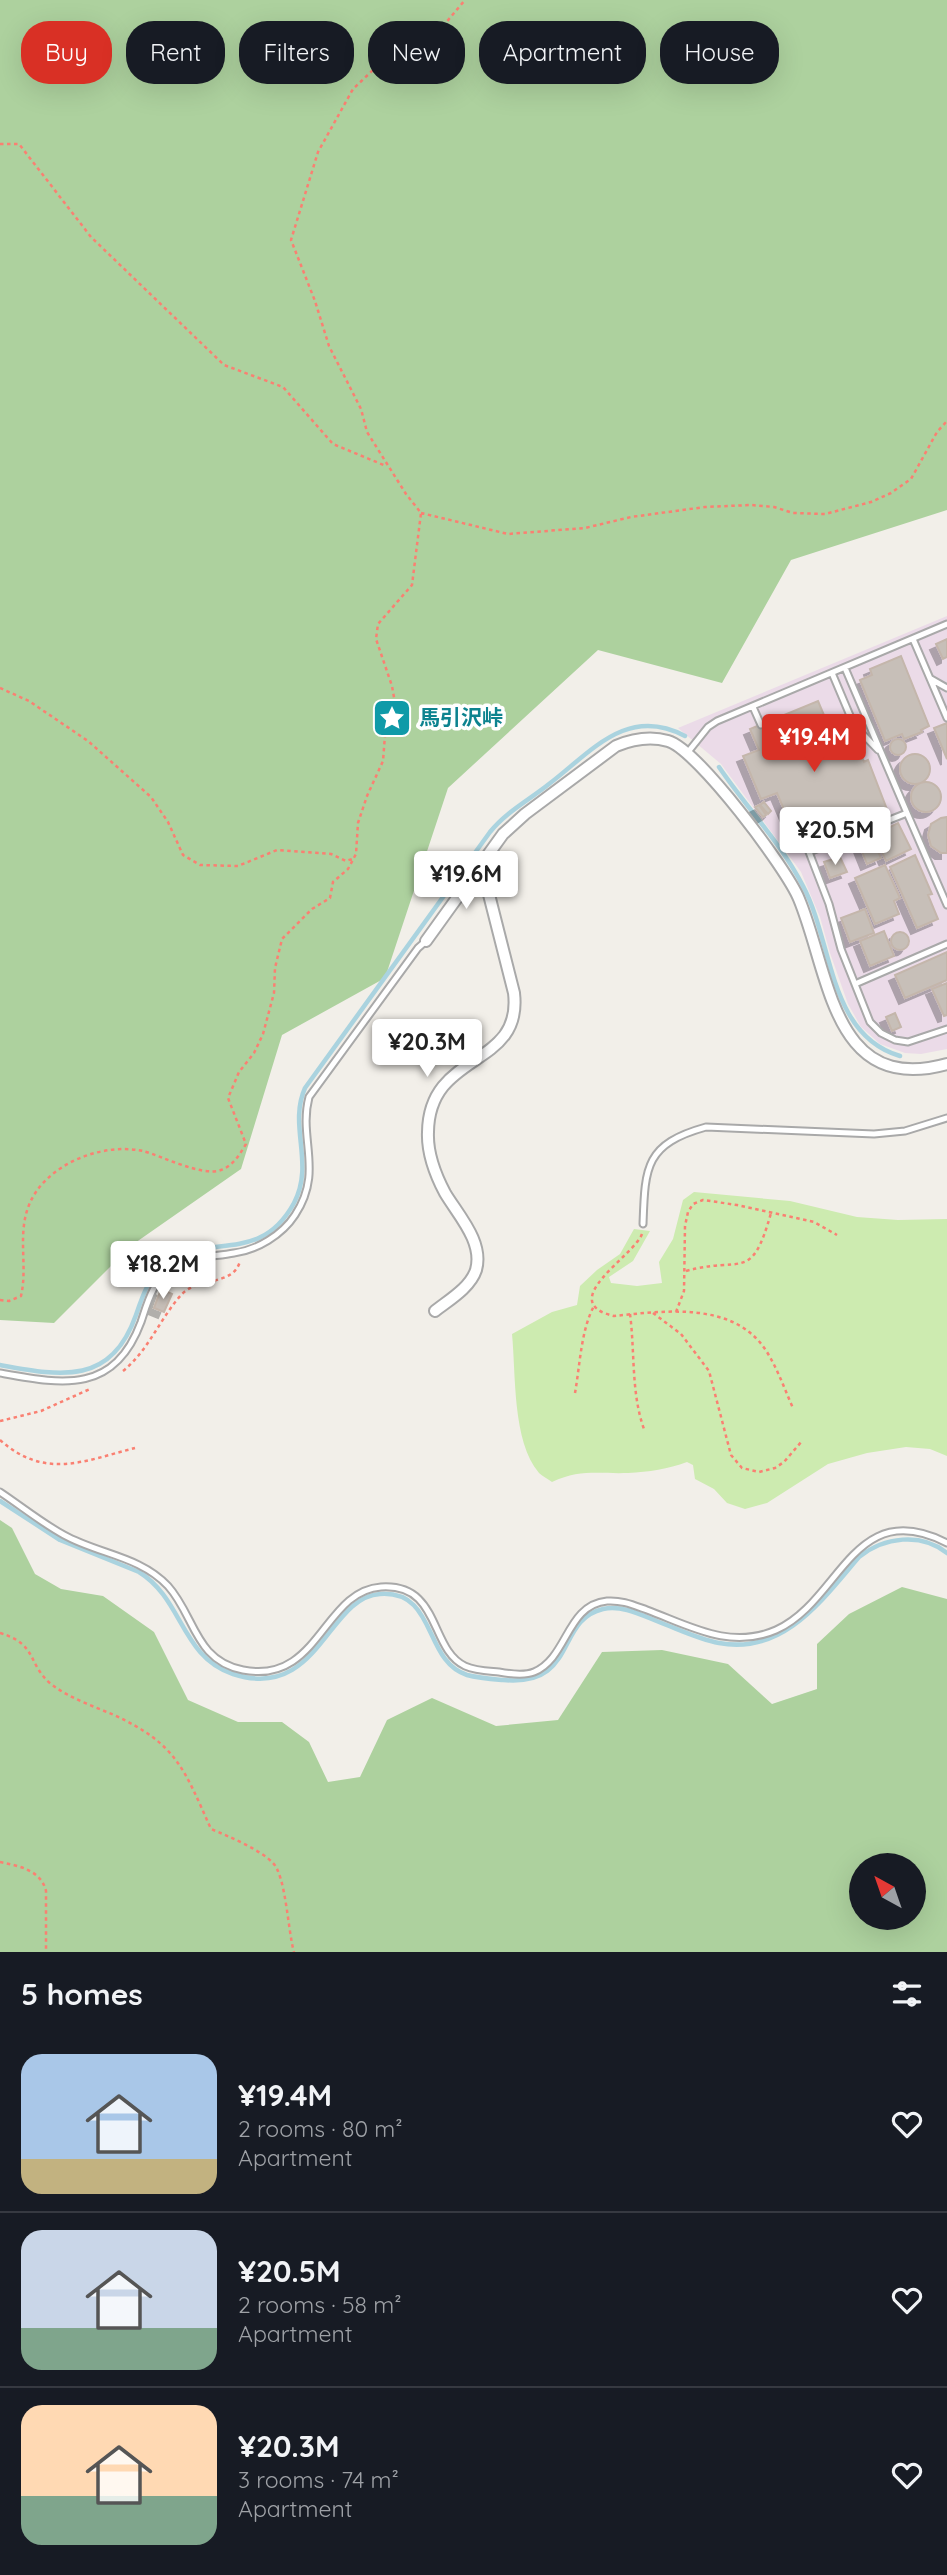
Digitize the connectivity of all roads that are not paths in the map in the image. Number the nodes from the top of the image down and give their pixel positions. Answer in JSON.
{"nodes":[{"id":1,"x":947,"y":624,"type":"edge"},
{"id":2,"x":913,"y":639,"type":"junction"},
{"id":3,"x":845,"y":668,"type":"junction"},
{"id":4,"x":832,"y":673,"type":"junction"},
{"id":5,"x":930,"y":678,"type":"junction"},
{"id":6,"x":947,"y":688,"type":"edge"},
{"id":7,"x":753,"y":706,"type":"junction"},
{"id":8,"x":947,"y":718,"type":"edge"},
{"id":9,"x":761,"y":725,"type":"dead end"},
{"id":10,"x":688,"y":752,"type":"junction"},
{"id":11,"x":881,"y":752,"type":"junction"},
{"id":12,"x":907,"y":813,"type":"junction"},
{"id":13,"x":806,"y":836,"type":"dead end"},
{"id":14,"x":809,"y":852,"type":"junction"},
{"id":15,"x":481,"y":863,"type":"junction"},
{"id":16,"x":947,"y":905,"type":"edge"},
{"id":17,"x":426,"y":941,"type":"joint"},
{"id":18,"x":947,"y":944,"type":"edge"},
{"id":19,"x":855,"y":984,"type":"junction"},
{"id":20,"x":947,"y":1029,"type":"edge"},
{"id":21,"x":947,"y":1064,"type":"edge"},
{"id":22,"x":947,"y":1118,"type":"edge"},
{"id":23,"x":643,"y":1223,"type":"road end"},
{"id":24,"x":435,"y":1311,"type":"dead end"},
{"id":25,"x":0,"y":1373,"type":"edge"},
{"id":26,"x":0,"y":1492,"type":"edge"},
{"id":27,"x":947,"y":1543,"type":"edge"}],
"edges":[{"from":1,"to":2,"type":"lane"},
{"from":2,"to":3,"type":"lane"},
{"from":2,"to":5,"type":"lane"},
{"from":3,"to":4,"type":"lane"},
{"from":3,"to":11,"type":"lane"},
{"from":4,"to":7,"type":"lane"},
{"from":4,"to":11,"type":"lane"},
{"from":5,"to":6,"type":"lane"},
{"from":5,"to":8,"type":"lane"},
{"from":7,"to":9,"type":"lane"},
{"from":7,"to":10,"type":"lane"},
{"from":10,"to":15,"type":"street"},
{"from":10,"to":21,"type":"street"},
{"from":11,"to":12,"type":"lane"},
{"from":12,"to":14,"type":"lane"},
{"from":12,"to":16,"type":"lane"},
{"from":13,"to":14,"type":"lane"},
{"from":14,"to":19,"type":"lane"},
{"from":15,"to":17,"type":"street"},
{"from":15,"to":24,"type":"street"},
{"from":17,"to":25,"type":"lane"},
{"from":18,"to":19,"type":"lane"},
{"from":19,"to":20,"type":"lane"},
{"from":22,"to":23,"type":"lane"},
{"from":26,"to":27,"type":"lane"}]}
